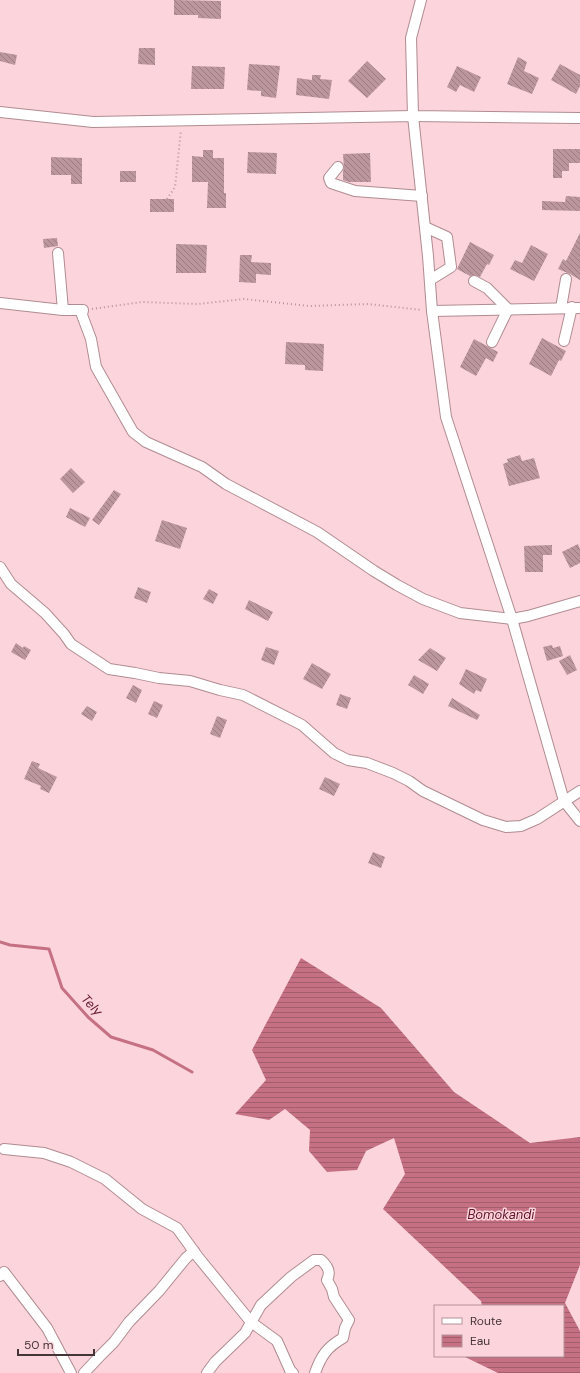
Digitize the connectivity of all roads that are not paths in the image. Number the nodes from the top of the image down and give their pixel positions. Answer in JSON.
{"nodes":[{"id":1,"x":421,"y":0,"type":"edge"},
{"id":2,"x":0,"y":112,"type":"edge"},
{"id":3,"x":414,"y":116,"type":"junction"},
{"id":4,"x":580,"y":118,"type":"edge"},
{"id":5,"x":338,"y":166,"type":"dead end"},
{"id":6,"x":422,"y":196,"type":"junction"},
{"id":7,"x":425,"y":227,"type":"junction"},
{"id":8,"x":58,"y":253,"type":"dead end"},
{"id":9,"x":566,"y":279,"type":"dead end"},
{"id":10,"x":430,"y":280,"type":"junction"},
{"id":11,"x":474,"y":281,"type":"dead end"},
{"id":12,"x":0,"y":303,"type":"edge"},
{"id":13,"x":576,"y":307,"type":"edge"},
{"id":14,"x":561,"y":308,"type":"junction"},
{"id":15,"x":508,"y":309,"type":"junction"},
{"id":16,"x":63,"y":310,"type":"junction"},
{"id":17,"x":432,"y":311,"type":"junction"},
{"id":18,"x":564,"y":341,"type":"dead end"},
{"id":19,"x":492,"y":342,"type":"dead end"},
{"id":20,"x":0,"y":567,"type":"edge"},
{"id":21,"x":580,"y":601,"type":"edge"},
{"id":22,"x":512,"y":618,"type":"junction"},
{"id":23,"x":580,"y":791,"type":"edge"},
{"id":24,"x":564,"y":801,"type":"junction"},
{"id":25,"x":580,"y":821,"type":"edge"},
{"id":26,"x":4,"y":1149,"type":"dead end"},
{"id":27,"x":194,"y":1251,"type":"junction"},
{"id":28,"x":0,"y":1276,"type":"edge"},
{"id":29,"x":251,"y":1322,"type":"junction"},
{"id":30,"x":72,"y":1373,"type":"edge"},
{"id":31,"x":84,"y":1373,"type":"edge"},
{"id":32,"x":207,"y":1373,"type":"edge"},
{"id":33,"x":293,"y":1373,"type":"edge"},
{"id":34,"x":315,"y":1373,"type":"edge"}],
"edges":[{"from":1,"to":3,"type":"street"},
{"from":2,"to":3,"type":"street"},
{"from":3,"to":4,"type":"street"},
{"from":3,"to":6,"type":"street"},
{"from":5,"to":6,"type":"street"},
{"from":6,"to":7,"type":"street"},
{"from":7,"to":10,"type":"street"},
{"from":7,"to":10,"type":"street"},
{"from":8,"to":16,"type":"street"},
{"from":9,"to":14,"type":"street"},
{"from":10,"to":17,"type":"street"},
{"from":11,"to":15,"type":"street"},
{"from":12,"to":16,"type":"street"},
{"from":13,"to":14,"type":"street"},
{"from":13,"to":18,"type":"street"},
{"from":14,"to":15,"type":"street"},
{"from":15,"to":17,"type":"street"},
{"from":15,"to":19,"type":"street"},
{"from":16,"to":22,"type":"street"},
{"from":17,"to":22,"type":"street"},
{"from":20,"to":24,"type":"street"},
{"from":21,"to":22,"type":"street"},
{"from":22,"to":24,"type":"street"},
{"from":23,"to":24,"type":"street"},
{"from":24,"to":25,"type":"street"},
{"from":26,"to":27,"type":"street"},
{"from":27,"to":29,"type":"street"},
{"from":27,"to":31,"type":"street"},
{"from":28,"to":30,"type":"street"},
{"from":29,"to":32,"type":"street"},
{"from":29,"to":33,"type":"street"},
{"from":29,"to":34,"type":"street"}]}
